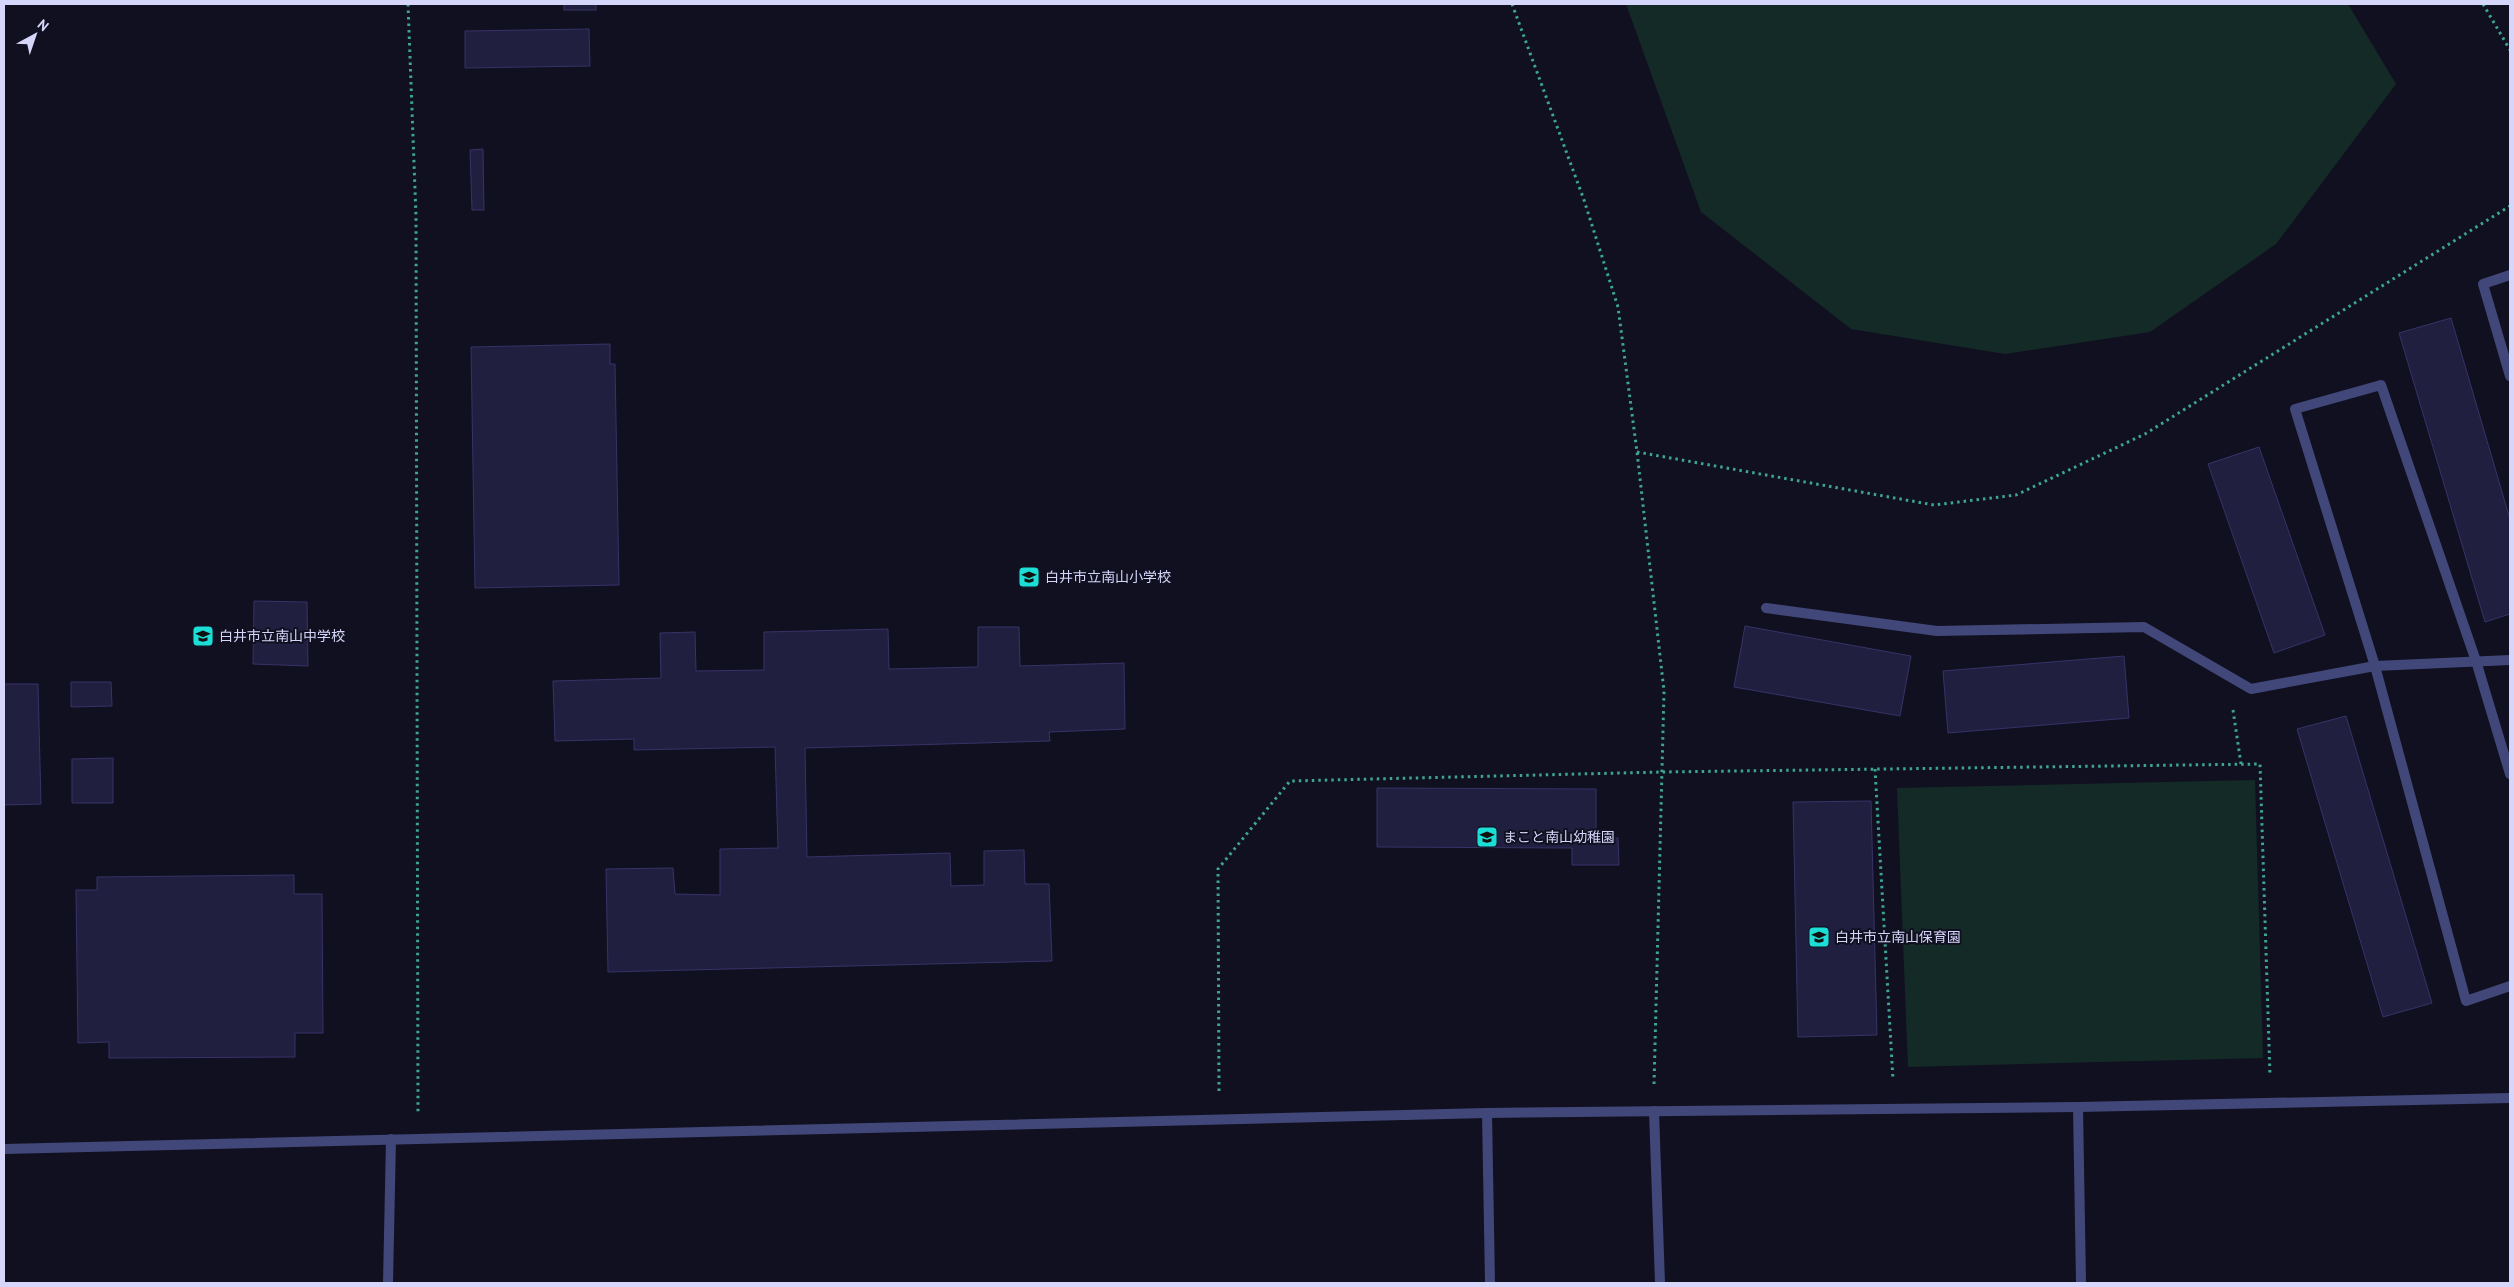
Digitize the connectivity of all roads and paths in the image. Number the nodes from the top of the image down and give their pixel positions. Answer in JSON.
{"nodes":[{"id":1,"x":408,"y":4,"type":"edge"},
{"id":2,"x":1512,"y":4,"type":"edge"},
{"id":3,"x":2483,"y":4,"type":"edge"},
{"id":4,"x":2510,"y":50,"type":"edge"},
{"id":5,"x":2510,"y":206,"type":"edge"},
{"id":6,"x":2510,"y":275,"type":"edge"},
{"id":7,"x":2510,"y":376,"type":"edge"},
{"id":8,"x":1637,"y":452,"type":"junction"},
{"id":9,"x":1766,"y":608,"type":"dead end"},
{"id":10,"x":2510,"y":660,"type":"edge"},
{"id":11,"x":2476,"y":661,"type":"junction"},
{"id":12,"x":2375,"y":666,"type":"junction"},
{"id":13,"x":2227,"y":676,"type":"junction"},
{"id":14,"x":2242,"y":764,"type":"junction"},
{"id":15,"x":1875,"y":769,"type":"junction"},
{"id":16,"x":1662,"y":772,"type":"junction"},
{"id":17,"x":2510,"y":774,"type":"edge"},
{"id":18,"x":2510,"y":986,"type":"edge"},
{"id":19,"x":2510,"y":1098,"type":"edge"},
{"id":20,"x":2271,"y":1103,"type":"junction"},
{"id":21,"x":2078,"y":1107,"type":"junction"},
{"id":22,"x":1894,"y":1108,"type":"junction"},
{"id":23,"x":1654,"y":1111,"type":"junction"},
{"id":24,"x":1487,"y":1113,"type":"junction"},
{"id":25,"x":1219,"y":1120,"type":"junction"},
{"id":26,"x":419,"y":1138,"type":"junction"},
{"id":27,"x":391,"y":1139,"type":"junction"},
{"id":28,"x":4,"y":1149,"type":"edge"},
{"id":29,"x":388,"y":1283,"type":"edge"},
{"id":30,"x":1490,"y":1283,"type":"edge"},
{"id":31,"x":1660,"y":1283,"type":"edge"},
{"id":32,"x":2081,"y":1283,"type":"edge"}],
"edges":[{"from":1,"to":26,"type":"path"},
{"from":2,"to":8,"type":"path"},
{"from":3,"to":4,"type":"path"},
{"from":5,"to":8,"type":"path"},
{"from":6,"to":7,"type":"street"},
{"from":8,"to":16,"type":"path"},
{"from":9,"to":13,"type":"street"},
{"from":10,"to":11,"type":"street"},
{"from":11,"to":12,"type":"street"},
{"from":11,"to":12,"type":"street"},
{"from":11,"to":17,"type":"street"},
{"from":12,"to":13,"type":"street"},
{"from":12,"to":18,"type":"street"},
{"from":13,"to":14,"type":"path"},
{"from":14,"to":15,"type":"path"},
{"from":14,"to":20,"type":"path"},
{"from":15,"to":16,"type":"path"},
{"from":15,"to":22,"type":"path"},
{"from":16,"to":23,"type":"path"},
{"from":16,"to":25,"type":"path"},
{"from":19,"to":20,"type":"street"},
{"from":20,"to":21,"type":"street"},
{"from":21,"to":22,"type":"street"},
{"from":21,"to":32,"type":"street"},
{"from":22,"to":23,"type":"street"},
{"from":23,"to":24,"type":"street"},
{"from":23,"to":31,"type":"street"},
{"from":24,"to":25,"type":"street"},
{"from":24,"to":30,"type":"street"},
{"from":25,"to":26,"type":"street"},
{"from":26,"to":27,"type":"street"},
{"from":27,"to":28,"type":"street"},
{"from":27,"to":29,"type":"street"}]}
